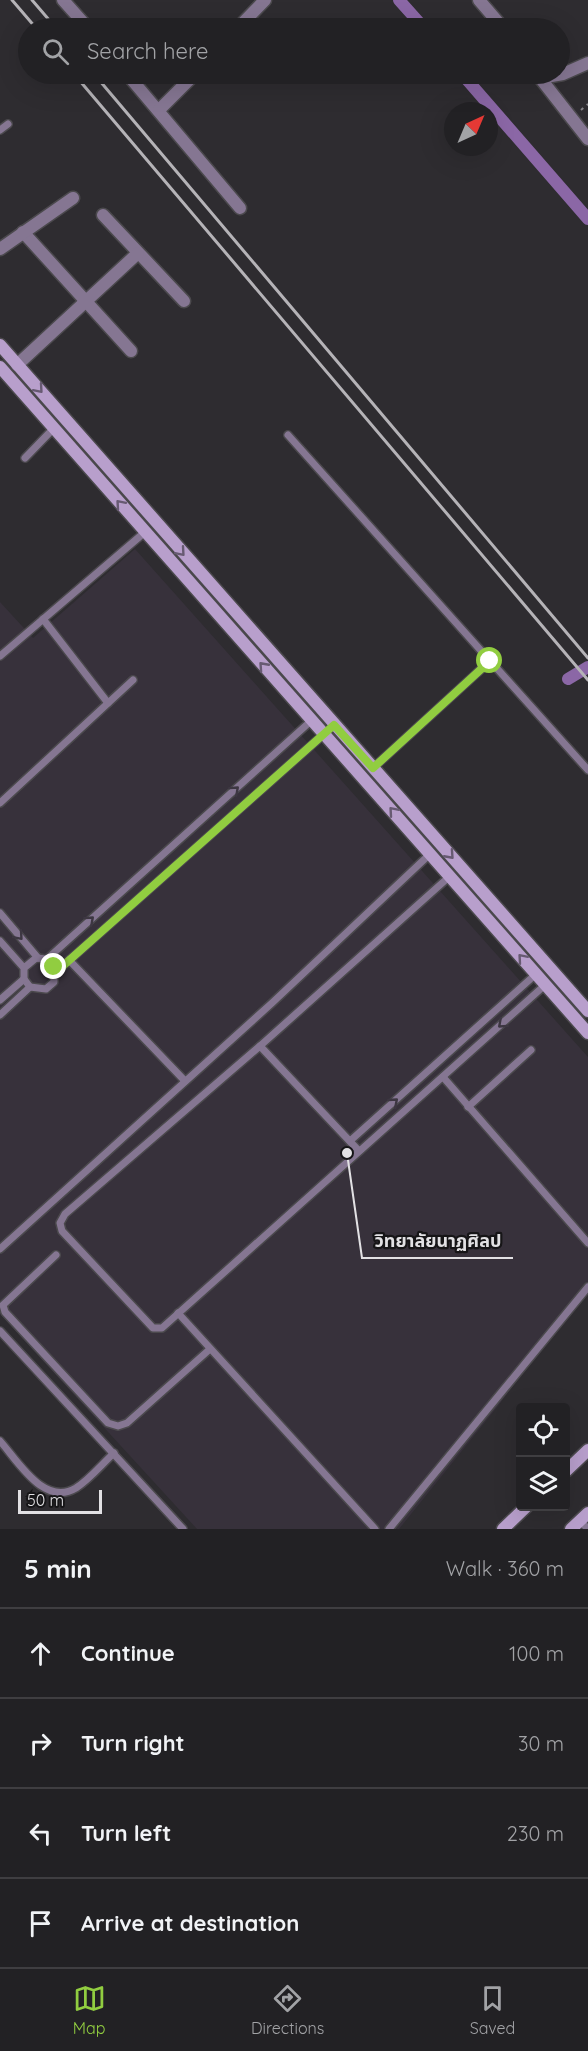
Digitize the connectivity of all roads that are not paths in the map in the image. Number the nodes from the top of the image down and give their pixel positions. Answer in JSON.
{"nodes":[{"id":1,"x":63,"y":0,"type":"edge"},
{"id":2,"x":265,"y":0,"type":"edge"},
{"id":3,"x":479,"y":0,"type":"edge"},
{"id":4,"x":79,"y":18,"type":"edge"},
{"id":5,"x":248,"y":18,"type":"edge"},
{"id":6,"x":494,"y":18,"type":"edge"},
{"id":7,"x":588,"y":63,"type":"edge"},
{"id":8,"x":570,"y":71,"type":"edge"},
{"id":9,"x":136,"y":84,"type":"edge"},
{"id":10,"x":185,"y":84,"type":"edge"},
{"id":11,"x":544,"y":84,"type":"edge"},
{"id":12,"x":159,"y":110,"type":"junction"},
{"id":13,"x":8,"y":124,"type":"dead end"},
{"id":14,"x":0,"y":130,"type":"edge"},
{"id":15,"x":588,"y":139,"type":"edge"},
{"id":16,"x":73,"y":198,"type":"dead end"},
{"id":17,"x":240,"y":208,"type":"dead end"},
{"id":18,"x":103,"y":215,"type":"dead end"},
{"id":19,"x":22,"y":232,"type":"junction"},
{"id":20,"x":0,"y":249,"type":"edge"},
{"id":21,"x":138,"y":253,"type":"junction"},
{"id":22,"x":86,"y":301,"type":"junction"},
{"id":23,"x":184,"y":301,"type":"dead end"},
{"id":24,"x":0,"y":345,"type":"edge"},
{"id":25,"x":131,"y":351,"type":"dead end"},
{"id":26,"x":17,"y":365,"type":"junction"},
{"id":27,"x":0,"y":367,"type":"edge"},
{"id":28,"x":54,"y":428,"type":"junction"},
{"id":29,"x":288,"y":435,"type":"dead end"},
{"id":30,"x":25,"y":458,"type":"dead end"},
{"id":31,"x":145,"y":532,"type":"junction"},
{"id":32,"x":43,"y":619,"type":"junction"},
{"id":33,"x":0,"y":656,"type":"edge"},
{"id":34,"x":490,"y":661,"type":"junction"},
{"id":35,"x":133,"y":680,"type":"dead end"},
{"id":36,"x":108,"y":703,"type":"junction"},
{"id":37,"x":322,"y":711,"type":"junction"},
{"id":38,"x":312,"y":720,"type":"junction"},
{"id":39,"x":334,"y":725,"type":"junction"},
{"id":40,"x":324,"y":734,"type":"junction"},
{"id":41,"x":373,"y":768,"type":"junction"},
{"id":42,"x":588,"y":770,"type":"edge"},
{"id":43,"x":0,"y":803,"type":"edge"},
{"id":44,"x":430,"y":854,"type":"junction"},
{"id":45,"x":450,"y":876,"type":"junction"},
{"id":46,"x":0,"y":913,"type":"edge"},
{"id":47,"x":0,"y":940,"type":"edge"},
{"id":48,"x":38,"y":958,"type":"junction"},
{"id":49,"x":47,"y":959,"type":"junction"},
{"id":50,"x":69,"y":960,"type":"junction"},
{"id":51,"x":24,"y":968,"type":"junction"},
{"id":52,"x":56,"y":972,"type":"junction"},
{"id":53,"x":536,"y":974,"type":"junction"},
{"id":54,"x":559,"y":978,"type":"junction"},
{"id":55,"x":24,"y":979,"type":"junction"},
{"id":56,"x":30,"y":987,"type":"junction"},
{"id":57,"x":547,"y":987,"type":"junction"},
{"id":58,"x":0,"y":1000,"type":"edge"},
{"id":59,"x":588,"y":1011,"type":"edge"},
{"id":60,"x":0,"y":1015,"type":"edge"},
{"id":61,"x":588,"y":1033,"type":"edge"},
{"id":62,"x":260,"y":1046,"type":"junction"},
{"id":63,"x":531,"y":1050,"type":"dead end"},
{"id":64,"x":442,"y":1077,"type":"junction"},
{"id":65,"x":185,"y":1082,"type":"junction"},
{"id":66,"x":468,"y":1107,"type":"junction"},
{"id":67,"x":350,"y":1141,"type":"junction"},
{"id":68,"x":359,"y":1151,"type":"junction"},
{"id":69,"x":588,"y":1243,"type":"edge"},
{"id":70,"x":0,"y":1249,"type":"edge"},
{"id":71,"x":56,"y":1255,"type":"dead end"},
{"id":72,"x":588,"y":1287,"type":"edge"},
{"id":73,"x":178,"y":1313,"type":"junction"},
{"id":74,"x":0,"y":1331,"type":"edge"},
{"id":75,"x":210,"y":1349,"type":"junction"},
{"id":76,"x":0,"y":1441,"type":"edge"},
{"id":77,"x":588,"y":1450,"type":"edge"},
{"id":78,"x":114,"y":1453,"type":"junction"},
{"id":79,"x":570,"y":1467,"type":"edge"},
{"id":80,"x":522,"y":1511,"type":"edge"},
{"id":81,"x":183,"y":1529,"type":"edge"},
{"id":82,"x":375,"y":1529,"type":"edge"},
{"id":83,"x":389,"y":1529,"type":"edge"},
{"id":84,"x":503,"y":1529,"type":"edge"}],
"edges":[{"from":1,"to":4,"type":"street"},
{"from":2,"to":5,"type":"street"},
{"from":3,"to":6,"type":"street"},
{"from":7,"to":8,"type":"street"},
{"from":9,"to":12,"type":"street"},
{"from":10,"to":12,"type":"street"},
{"from":11,"to":15,"type":"street"},
{"from":12,"to":17,"type":"street"},
{"from":13,"to":14,"type":"lane"},
{"from":16,"to":19,"type":"street"},
{"from":18,"to":21,"type":"street"},
{"from":19,"to":20,"type":"street"},
{"from":19,"to":22,"type":"street"},
{"from":21,"to":22,"type":"street"},
{"from":21,"to":23,"type":"street"},
{"from":22,"to":25,"type":"street"},
{"from":22,"to":26,"type":"street"},
{"from":24,"to":26,"type":"main road"},
{"from":26,"to":37,"type":"main road","one_way":true},
{"from":27,"to":28,"type":"main road"},
{"from":28,"to":30,"type":"lane"},
{"from":31,"to":28,"type":"main road","one_way":true},
{"from":29,"to":34,"type":"lane"},
{"from":31,"to":32,"type":"lane"},
{"from":38,"to":31,"type":"main road","one_way":true},
{"from":32,"to":33,"type":"lane"},
{"from":32,"to":36,"type":"lane"},
{"from":34,"to":41,"type":"lane"},
{"from":34,"to":42,"type":"lane"},
{"from":35,"to":36,"type":"lane"},
{"from":36,"to":43,"type":"lane"},
{"from":37,"to":38,"type":"main road"},
{"from":37,"to":39,"type":"main road"},
{"from":38,"to":40,"type":"main road"},
{"from":49,"to":38,"type":"lane","one_way":true},
{"from":39,"to":40,"type":"main road"},
{"from":39,"to":41,"type":"main road"},
{"from":44,"to":40,"type":"main road","one_way":true},
{"from":40,"to":50,"type":"lane"},
{"from":41,"to":54,"type":"main road","one_way":true},
{"from":44,"to":45,"type":"main road"},
{"from":44,"to":65,"type":"lane"},
{"from":53,"to":45,"type":"main road","one_way":true},
{"from":45,"to":62,"type":"lane"},
{"from":46,"to":48,"type":"lane","one_way":true},
{"from":47,"to":51,"type":"lane"},
{"from":48,"to":49,"type":"lane"},
{"from":48,"to":51,"type":"lane"},
{"from":49,"to":52,"type":"lane"},
{"from":50,"to":52,"type":"lane"},
{"from":50,"to":65,"type":"lane"},
{"from":51,"to":55,"type":"lane"},
{"from":52,"to":56,"type":"lane"},
{"from":53,"to":57,"type":"main road"},
{"from":67,"to":53,"type":"lane","one_way":true},
{"from":54,"to":57,"type":"main road"},
{"from":54,"to":59,"type":"main road"},
{"from":55,"to":56,"type":"lane"},
{"from":55,"to":58,"type":"lane"},
{"from":56,"to":60,"type":"lane"},
{"from":57,"to":61,"type":"main road"},
{"from":57,"to":64,"type":"lane","one_way":true},
{"from":62,"to":67,"type":"lane"},
{"from":62,"to":73,"type":"lane"},
{"from":63,"to":66,"type":"lane"},
{"from":64,"to":66,"type":"lane"},
{"from":64,"to":68,"type":"lane"},
{"from":65,"to":70,"type":"lane"},
{"from":66,"to":69,"type":"lane"},
{"from":67,"to":68,"type":"lane"},
{"from":68,"to":73,"type":"lane"},
{"from":71,"to":75,"type":"lane"},
{"from":72,"to":83,"type":"lane"},
{"from":73,"to":75,"type":"lane"},
{"from":74,"to":78,"type":"lane"},
{"from":75,"to":82,"type":"lane"},
{"from":76,"to":78,"type":"lane"},
{"from":77,"to":79,"type":"main road"},
{"from":78,"to":81,"type":"lane"},
{"from":80,"to":84,"type":"main road"}]}
